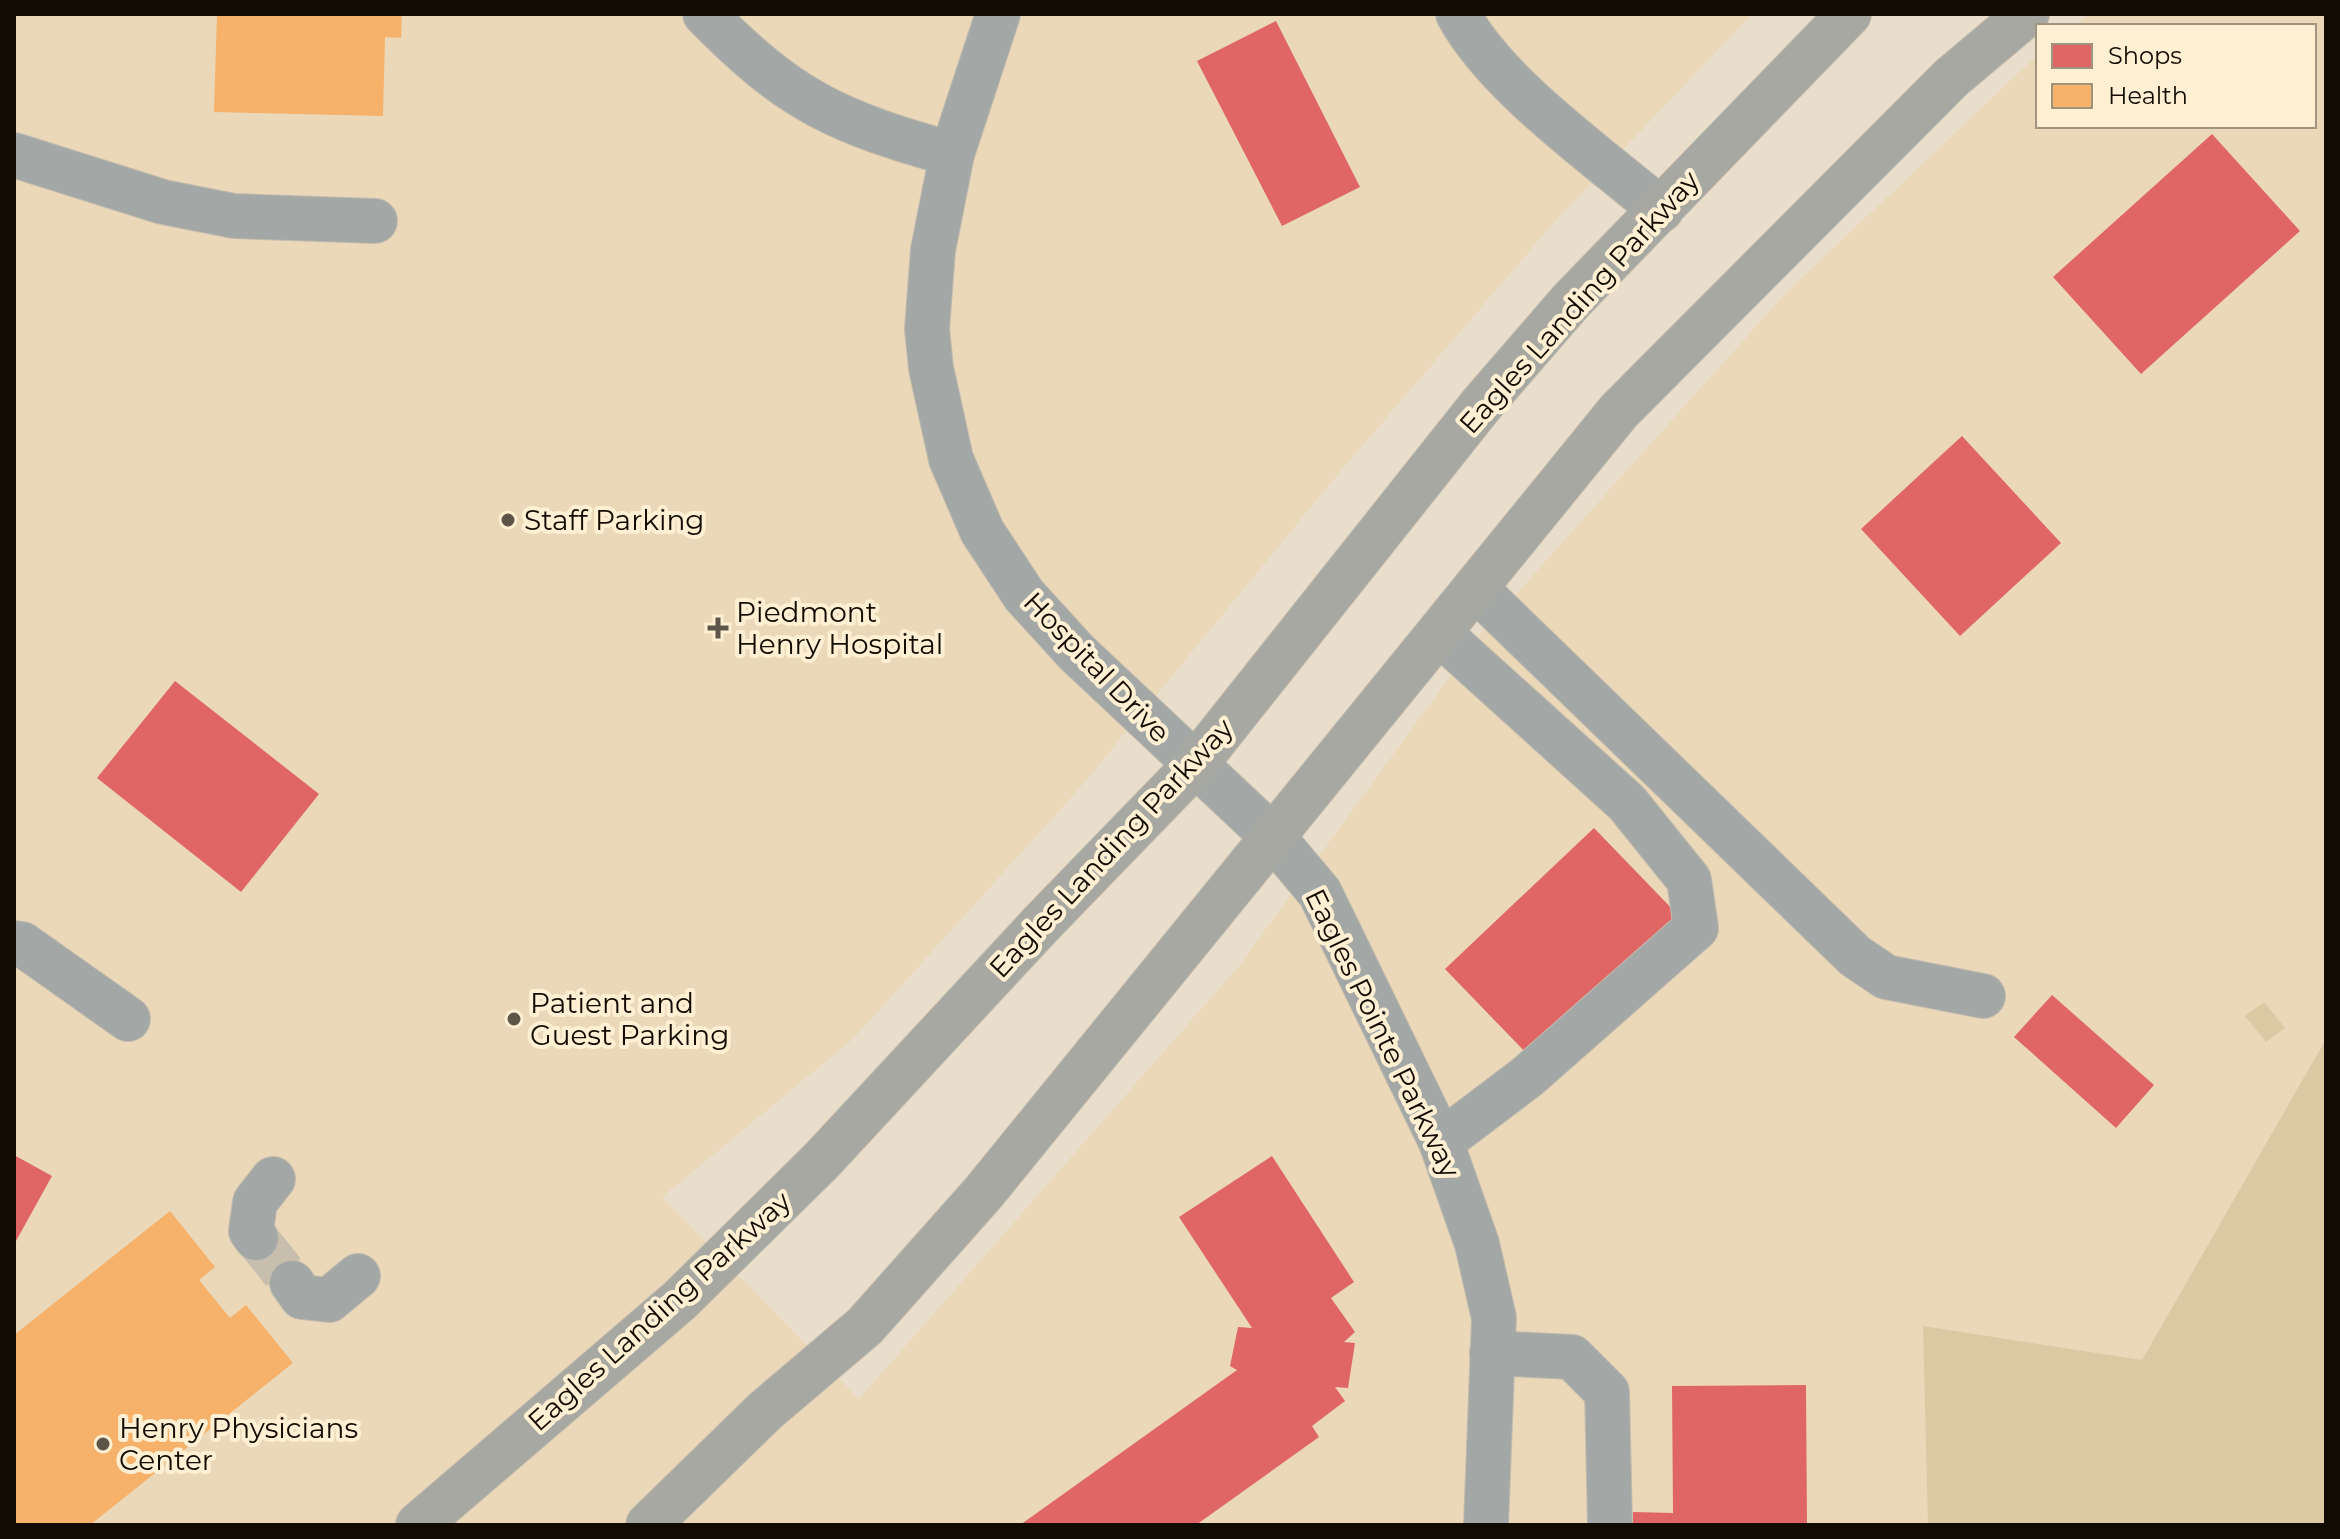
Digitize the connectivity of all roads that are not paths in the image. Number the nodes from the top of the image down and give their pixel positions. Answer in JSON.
{"nodes":[{"id":1,"x":705,"y":14,"type":"edge"},
{"id":2,"x":998,"y":14,"type":"edge"},
{"id":3,"x":1458,"y":14,"type":"edge"},
{"id":4,"x":1849,"y":14,"type":"edge"},
{"id":5,"x":2027,"y":14,"type":"edge"},
{"id":6,"x":952,"y":154,"type":"junction"},
{"id":7,"x":14,"y":155,"type":"edge"},
{"id":8,"x":1661,"y":210,"type":"junction"},
{"id":9,"x":375,"y":221,"type":"dead end"},
{"id":10,"x":1475,"y":588,"type":"junction"},
{"id":11,"x":1439,"y":633,"type":"junction"},
{"id":12,"x":1195,"y":765,"type":"junction"},
{"id":13,"x":1273,"y":837,"type":"junction"},
{"id":14,"x":14,"y":943,"type":"edge"},
{"id":15,"x":1983,"y":996,"type":"dead end"},
{"id":16,"x":128,"y":1019,"type":"dead end"},
{"id":17,"x":1441,"y":1142,"type":"junction"},
{"id":18,"x":273,"y":1179,"type":"dead end"},
{"id":19,"x":256,"y":1238,"type":"tunnel mouth"},
{"id":20,"x":358,"y":1276,"type":"dead end"},
{"id":21,"x":292,"y":1283,"type":"tunnel mouth"},
{"id":22,"x":1492,"y":1353,"type":"junction"},
{"id":23,"x":418,"y":1525,"type":"edge"},
{"id":24,"x":648,"y":1525,"type":"edge"},
{"id":25,"x":1486,"y":1525,"type":"edge"},
{"id":26,"x":1610,"y":1525,"type":"edge"}],
"edges":[{"from":1,"to":6,"type":"street"},
{"from":2,"to":6,"type":"street","name":"Hospital Drive"},
{"from":3,"to":8,"type":"street"},
{"from":4,"to":8,"type":"main road","name":"Eagles Landing Parkway"},
{"from":5,"to":10,"type":"main road"},
{"from":6,"to":12,"type":"street","name":"Hospital Drive"},
{"from":7,"to":9,"type":"street"},
{"from":8,"to":12,"type":"main road","name":"Eagles Landing Parkway"},
{"from":10,"to":11,"type":"main road"},
{"from":10,"to":15,"type":"street"},
{"from":11,"to":13,"type":"main road"},
{"from":11,"to":17,"type":"street"},
{"from":12,"to":13,"type":"street","name":"Hospital Drive"},
{"from":12,"to":23,"type":"main road","name":"Eagles Landing Parkway"},
{"from":13,"to":17,"type":"street","name":"Eagles Pointe Parkway"},
{"from":13,"to":24,"type":"main road"},
{"from":14,"to":16,"type":"street"},
{"from":17,"to":22,"type":"street","name":"Eagles Pointe Parkway"},
{"from":18,"to":19,"type":"street"},
{"from":20,"to":21,"type":"street"},
{"from":22,"to":25,"type":"street","name":"Eagles Pointe Parkway"},
{"from":22,"to":26,"type":"street"}]}
